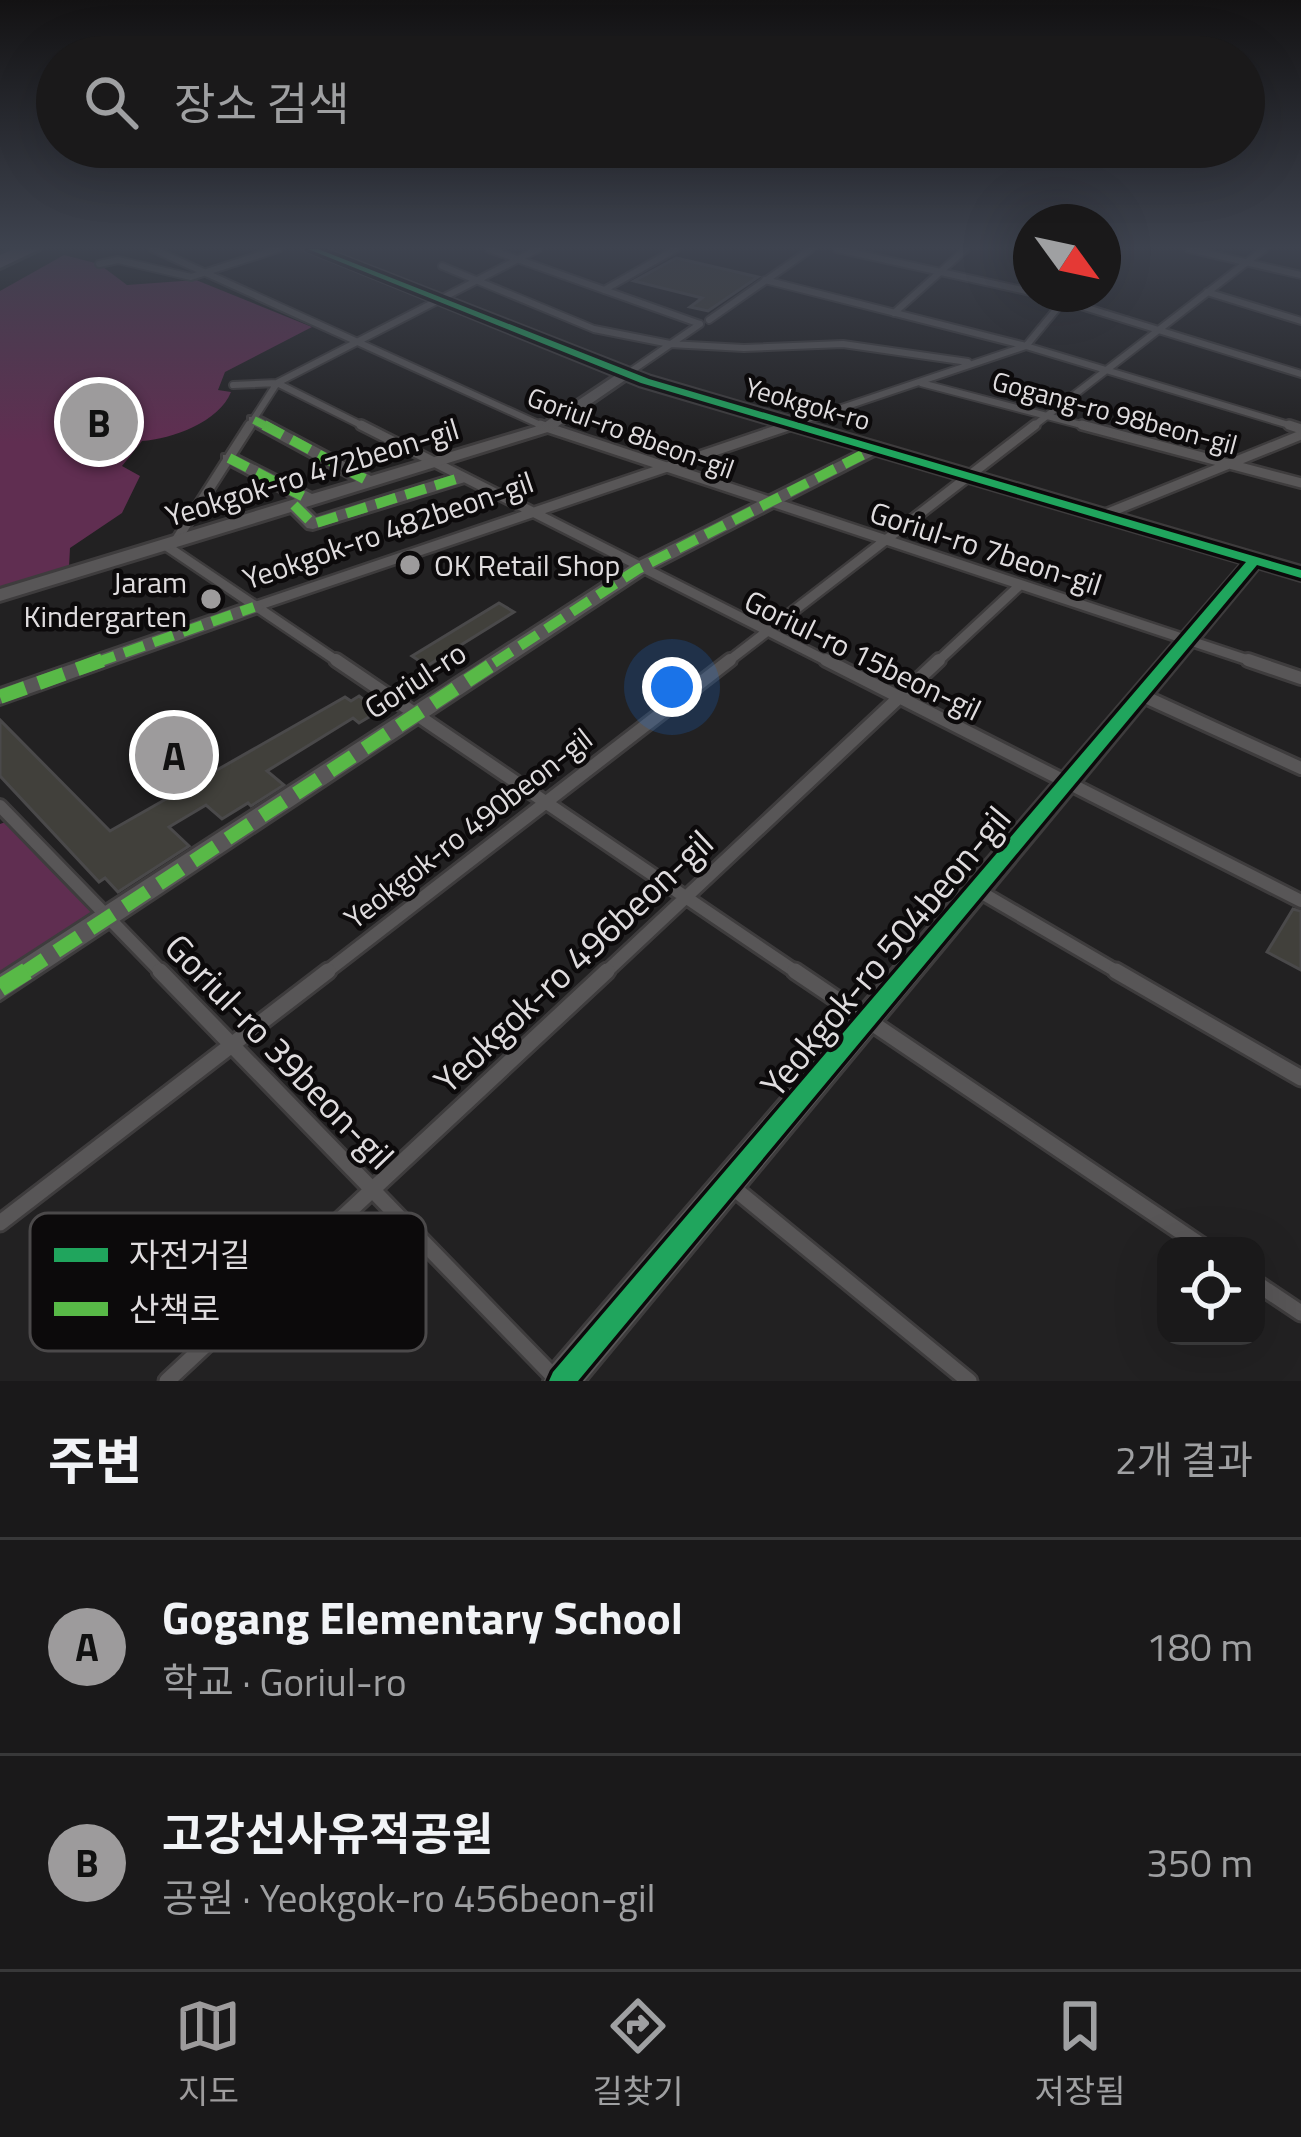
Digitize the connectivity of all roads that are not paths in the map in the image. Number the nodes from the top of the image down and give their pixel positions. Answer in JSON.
{"nodes":[{"id":1,"x":299,"y":313,"type":"edge"},
{"id":2,"x":410,"y":313,"type":"edge"},
{"id":3,"x":475,"y":313,"type":"edge"},
{"id":4,"x":557,"y":313,"type":"edge"},
{"id":5,"x":678,"y":313,"type":"edge"},
{"id":6,"x":717,"y":313,"type":"edge"},
{"id":7,"x":896,"y":313,"type":"edge"},
{"id":8,"x":1054,"y":313,"type":"edge"},
{"id":9,"x":1116,"y":313,"type":"edge"},
{"id":10,"x":1178,"y":313,"type":"edge"},
{"id":11,"x":705,"y":322,"type":"junction"},
{"id":12,"x":1159,"y":328,"type":"junction"},
{"id":13,"x":358,"y":340,"type":"junction"},
{"id":14,"x":670,"y":344,"type":"junction"},
{"id":15,"x":1027,"y":346,"type":"junction"},
{"id":16,"x":977,"y":362,"type":"junction"},
{"id":17,"x":1105,"y":369,"type":"junction"},
{"id":18,"x":627,"y":374,"type":"junction"},
{"id":19,"x":1301,"y":374,"type":"edge"},
{"id":20,"x":919,"y":382,"type":"junction"},
{"id":21,"x":277,"y":383,"type":"junction"},
{"id":22,"x":233,"y":386,"type":"dead end"},
{"id":23,"x":1045,"y":416,"type":"junction"},
{"id":24,"x":254,"y":419,"type":"junction"},
{"id":25,"x":796,"y":424,"type":"junction"},
{"id":26,"x":546,"y":428,"type":"junction"},
{"id":27,"x":1301,"y":432,"type":"edge"},
{"id":28,"x":877,"y":448,"type":"junction"},
{"id":29,"x":229,"y":458,"type":"junction"},
{"id":30,"x":430,"y":464,"type":"junction"},
{"id":31,"x":1230,"y":464,"type":"junction"},
{"id":32,"x":665,"y":468,"type":"junction"},
{"id":33,"x":968,"y":476,"type":"junction"},
{"id":34,"x":459,"y":478,"type":"junction"},
{"id":35,"x":370,"y":482,"type":"junction"},
{"id":36,"x":1301,"y":483,"type":"edge"},
{"id":37,"x":302,"y":503,"type":"junction"},
{"id":38,"x":770,"y":503,"type":"junction"},
{"id":39,"x":531,"y":514,"type":"junction"},
{"id":40,"x":1103,"y":515,"type":"junction"},
{"id":41,"x":882,"y":540,"type":"junction"},
{"id":42,"x":170,"y":543,"type":"junction"},
{"id":43,"x":1255,"y":560,"type":"junction"},
{"id":44,"x":638,"y":569,"type":"junction"},
{"id":45,"x":1301,"y":574,"type":"edge"},
{"id":46,"x":1020,"y":585,"type":"junction"},
{"id":47,"x":0,"y":595,"type":"edge"},
{"id":48,"x":254,"y":608,"type":"junction"},
{"id":49,"x":765,"y":634,"type":"junction"},
{"id":50,"x":1187,"y":639,"type":"junction"},
{"id":51,"x":1301,"y":678,"type":"edge"},
{"id":52,"x":1141,"y":695,"type":"junction"},
{"id":53,"x":0,"y":697,"type":"edge"},
{"id":54,"x":897,"y":699,"type":"junction"},
{"id":55,"x":416,"y":715,"type":"junction"},
{"id":56,"x":1301,"y":768,"type":"edge"},
{"id":57,"x":1066,"y":783,"type":"junction"},
{"id":58,"x":545,"y":802,"type":"junction"},
{"id":59,"x":0,"y":806,"type":"edge"},
{"id":60,"x":6,"y":819,"type":"edge"},
{"id":61,"x":976,"y":890,"type":"junction"},
{"id":62,"x":685,"y":897,"type":"junction"},
{"id":63,"x":1301,"y":901,"type":"edge"},
{"id":64,"x":109,"y":917,"type":"junction"},
{"id":65,"x":0,"y":988,"type":"edge"},
{"id":66,"x":867,"y":1020,"type":"junction"},
{"id":67,"x":232,"y":1044,"type":"junction"},
{"id":68,"x":1301,"y":1078,"type":"edge"},
{"id":69,"x":728,"y":1184,"type":"junction"},
{"id":70,"x":372,"y":1189,"type":"junction"},
{"id":71,"x":346,"y":1213,"type":"edge"},
{"id":72,"x":396,"y":1213,"type":"edge"},
{"id":73,"x":0,"y":1223,"type":"edge"},
{"id":74,"x":1189,"y":1237,"type":"edge"},
{"id":75,"x":426,"y":1244,"type":"edge"},
{"id":76,"x":1265,"y":1288,"type":"edge"},
{"id":77,"x":1301,"y":1313,"type":"edge"},
{"id":78,"x":199,"y":1351,"type":"edge"},
{"id":79,"x":167,"y":1381,"type":"edge"},
{"id":80,"x":560,"y":1381,"type":"edge"},
{"id":81,"x":969,"y":1381,"type":"edge"}],
"edges":[{"from":1,"to":13,"type":"lane","name":"Goriul-ro 8beon-gil"},
{"from":2,"to":13,"type":"lane"},
{"from":3,"to":18,"type":"street","name":"Yeokgok-ro"},
{"from":4,"to":14,"type":"lane"},
{"from":5,"to":11,"type":"lane"},
{"from":6,"to":11,"type":"lane"},
{"from":7,"to":15,"type":"lane"},
{"from":8,"to":15,"type":"lane"},
{"from":9,"to":12,"type":"lane"},
{"from":10,"to":12,"type":"lane","name":"Yeokgok-ro 490beon-gil"},
{"from":11,"to":14,"type":"lane"},
{"from":12,"to":17,"type":"lane","name":"Yeokgok-ro 490beon-gil"},
{"from":12,"to":19,"type":"lane"},
{"from":13,"to":21,"type":"lane"},
{"from":13,"to":26,"type":"lane","name":"Goriul-ro 8beon-gil"},
{"from":14,"to":16,"type":"lane"},
{"from":14,"to":18,"type":"lane"},
{"from":15,"to":16,"type":"lane","name":"Yeokgok-ro 482beon-gil"},
{"from":15,"to":17,"type":"lane"},
{"from":16,"to":20,"type":"lane","name":"Yeokgok-ro 482beon-gil"},
{"from":17,"to":23,"type":"lane","name":"Yeokgok-ro 490beon-gil"},
{"from":17,"to":27,"type":"lane"},
{"from":18,"to":25,"type":"street","name":"Yeokgok-ro"},
{"from":18,"to":26,"type":"street","name":"Yeokgok-ro 472beon-gil"},
{"from":20,"to":23,"type":"lane","name":"Gogang-ro 98beon-gil"},
{"from":20,"to":25,"type":"lane","name":"Yeokgok-ro 482beon-gil"},
{"from":21,"to":22,"type":"lane"},
{"from":21,"to":24,"type":"lane"},
{"from":21,"to":30,"type":"lane","name":"Goriul-ro 15beon-gil"},
{"from":23,"to":31,"type":"lane","name":"Gogang-ro 98beon-gil"},
{"from":23,"to":33,"type":"lane","name":"Yeokgok-ro 490beon-gil"},
{"from":24,"to":29,"type":"lane"},
{"from":24,"to":35,"type":"street"},
{"from":25,"to":28,"type":"street","name":"Yeokgok-ro"},
{"from":25,"to":32,"type":"lane","name":"Yeokgok-ro 482beon-gil"},
{"from":26,"to":30,"type":"street","name":"Yeokgok-ro 472beon-gil"},
{"from":26,"to":32,"type":"lane","name":"Goriul-ro 8beon-gil"},
{"from":27,"to":31,"type":"lane"},
{"from":28,"to":33,"type":"street","name":"Yeokgok-ro"},
{"from":28,"to":38,"type":"street","name":"Goriul-ro"},
{"from":29,"to":37,"type":"street"},
{"from":29,"to":42,"type":"lane"},
{"from":30,"to":34,"type":"lane","name":"Goriul-ro 15beon-gil"},
{"from":30,"to":35,"type":"street","name":"Yeokgok-ro 472beon-gil"},
{"from":31,"to":36,"type":"lane","name":"Gogang-ro 98beon-gil"},
{"from":31,"to":40,"type":"lane"},
{"from":32,"to":38,"type":"lane","name":"Goriul-ro 8beon-gil"},
{"from":32,"to":39,"type":"lane","name":"Yeokgok-ro 482beon-gil"},
{"from":33,"to":40,"type":"street","name":"Yeokgok-ro"},
{"from":33,"to":41,"type":"lane","name":"Yeokgok-ro 490beon-gil"},
{"from":34,"to":37,"type":"street"},
{"from":34,"to":39,"type":"lane","name":"Goriul-ro 15beon-gil"},
{"from":35,"to":37,"type":"street","name":"Yeokgok-ro 472beon-gil"},
{"from":37,"to":42,"type":"street","name":"Yeokgok-ro 472beon-gil"},
{"from":38,"to":41,"type":"lane","name":"Goriul-ro 7beon-gil"},
{"from":38,"to":44,"type":"street","name":"Goriul-ro"},
{"from":39,"to":44,"type":"lane","name":"Goriul-ro 15beon-gil"},
{"from":39,"to":48,"type":"lane","name":"Yeokgok-ro 482beon-gil"},
{"from":40,"to":43,"type":"street","name":"Yeokgok-ro"},
{"from":41,"to":46,"type":"lane","name":"Goriul-ro 7beon-gil"},
{"from":41,"to":49,"type":"lane","name":"Yeokgok-ro 490beon-gil"},
{"from":42,"to":47,"type":"street","name":"Yeokgok-ro 472beon-gil"},
{"from":42,"to":48,"type":"lane"},
{"from":43,"to":45,"type":"street","name":"Yeokgok-ro"},
{"from":43,"to":50,"type":"street","name":"Yeokgok-ro 504beon-gil"},
{"from":44,"to":49,"type":"lane","name":"Goriul-ro 15beon-gil"},
{"from":44,"to":55,"type":"street","name":"Goriul-ro"},
{"from":46,"to":50,"type":"lane","name":"Goriul-ro 7beon-gil"},
{"from":46,"to":54,"type":"lane","name":"Yeokgok-ro 496beon-gil"},
{"from":48,"to":53,"type":"street","name":"Yeokgok-ro 482beon-gil"},
{"from":48,"to":55,"type":"lane"},
{"from":49,"to":54,"type":"lane","name":"Goriul-ro 15beon-gil"},
{"from":49,"to":58,"type":"lane","name":"Yeokgok-ro 490beon-gil"},
{"from":50,"to":51,"type":"lane","name":"Goriul-ro 7beon-gil"},
{"from":50,"to":52,"type":"street","name":"Yeokgok-ro 504beon-gil"},
{"from":52,"to":56,"type":"lane"},
{"from":52,"to":57,"type":"street","name":"Yeokgok-ro 504beon-gil"},
{"from":54,"to":57,"type":"lane","name":"Goriul-ro 15beon-gil"},
{"from":54,"to":62,"type":"lane","name":"Yeokgok-ro 496beon-gil"},
{"from":55,"to":58,"type":"lane"},
{"from":55,"to":64,"type":"street","name":"Goriul-ro"},
{"from":57,"to":61,"type":"street","name":"Yeokgok-ro 504beon-gil"},
{"from":57,"to":63,"type":"lane","name":"Goriul-ro 15beon-gil"},
{"from":58,"to":62,"type":"lane"},
{"from":58,"to":67,"type":"lane","name":"Yeokgok-ro 490beon-gil"},
{"from":59,"to":60,"type":"lane","name":"Goriul-ro 39beon-gil"},
{"from":60,"to":64,"type":"lane","name":"Goriul-ro 39beon-gil"},
{"from":61,"to":66,"type":"street","name":"Yeokgok-ro 504beon-gil"},
{"from":61,"to":68,"type":"lane"},
{"from":62,"to":66,"type":"lane"},
{"from":62,"to":70,"type":"lane","name":"Yeokgok-ro 496beon-gil"},
{"from":64,"to":65,"type":"street","name":"Goriul-ro"},
{"from":64,"to":67,"type":"lane","name":"Goriul-ro 39beon-gil"},
{"from":66,"to":69,"type":"street","name":"Yeokgok-ro 504beon-gil"},
{"from":66,"to":74,"type":"lane"},
{"from":67,"to":70,"type":"lane","name":"Goriul-ro 39beon-gil"},
{"from":67,"to":73,"type":"lane","name":"Yeokgok-ro 490beon-gil"},
{"from":69,"to":80,"type":"street","name":"Yeokgok-ro 504beon-gil"},
{"from":69,"to":81,"type":"lane"},
{"from":70,"to":71,"type":"lane","name":"Yeokgok-ro 496beon-gil"},
{"from":70,"to":72,"type":"lane","name":"Goriul-ro 39beon-gil"},
{"from":75,"to":80,"type":"lane","name":"Goriul-ro 39beon-gil"},
{"from":76,"to":77,"type":"lane"},
{"from":78,"to":79,"type":"lane","name":"Yeokgok-ro 496beon-gil"}]}
